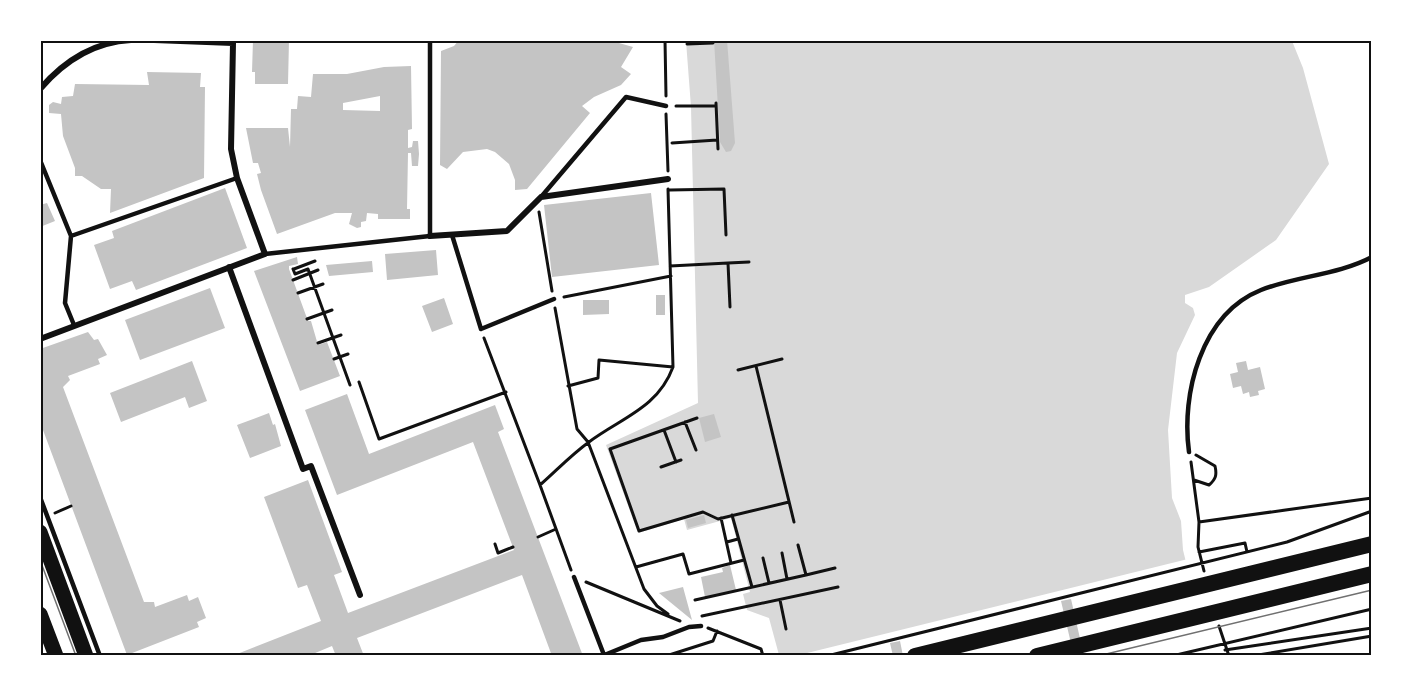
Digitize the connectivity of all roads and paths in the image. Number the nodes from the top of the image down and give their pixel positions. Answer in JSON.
{"nodes":[{"id":1,"x":131,"y":40,"type":"edge"},
{"id":2,"x":154,"y":40,"type":"edge"},
{"id":3,"x":430,"y":40,"type":"edge"},
{"id":4,"x":665,"y":40,"type":"edge"},
{"id":5,"x":236,"y":42,"type":"edge"},
{"id":6,"x":713,"y":43,"type":"dead end"},
{"id":7,"x":687,"y":44,"type":"dead end"},
{"id":8,"x":40,"y":89,"type":"edge"},
{"id":9,"x":666,"y":106,"type":"junction"},
{"id":10,"x":677,"y":106,"type":"dead end"},
{"id":11,"x":717,"y":140,"type":"junction"},
{"id":12,"x":672,"y":142,"type":"dead end"},
{"id":13,"x":718,"y":149,"type":"dead end"},
{"id":14,"x":40,"y":160,"type":"edge"},
{"id":15,"x":237,"y":178,"type":"junction"},
{"id":16,"x":668,"y":179,"type":"junction"},
{"id":17,"x":668,"y":190,"type":"junction"},
{"id":18,"x":539,"y":199,"type":"junction"},
{"id":19,"x":452,"y":235,"type":"junction"},
{"id":20,"x":726,"y":235,"type":"dead end"},
{"id":21,"x":71,"y":236,"type":"junction"},
{"id":22,"x":430,"y":236,"type":"junction"},
{"id":23,"x":265,"y":254,"type":"junction"},
{"id":24,"x":1371,"y":257,"type":"edge"},
{"id":25,"x":315,"y":261,"type":"dead end"},
{"id":26,"x":748,"y":262,"type":"dead end"},
{"id":27,"x":728,"y":263,"type":"junction"},
{"id":28,"x":670,"y":266,"type":"junction"},
{"id":29,"x":229,"y":267,"type":"junction"},
{"id":30,"x":318,"y":270,"type":"dead end"},
{"id":31,"x":309,"y":273,"type":"junction"},
{"id":32,"x":671,"y":276,"type":"junction"},
{"id":33,"x":293,"y":280,"type":"dead end"},
{"id":34,"x":323,"y":284,"type":"dead end"},
{"id":35,"x":315,"y":287,"type":"junction"},
{"id":36,"x":298,"y":293,"type":"dead end"},
{"id":37,"x":554,"y":300,"type":"junction"},
{"id":38,"x":730,"y":308,"type":"dead end"},
{"id":39,"x":332,"y":310,"type":"dead end"},
{"id":40,"x":324,"y":313,"type":"junction"},
{"id":41,"x":307,"y":319,"type":"dead end"},
{"id":42,"x":74,"y":325,"type":"junction"},
{"id":43,"x":481,"y":329,"type":"junction"},
{"id":44,"x":341,"y":335,"type":"dead end"},
{"id":45,"x":333,"y":338,"type":"junction"},
{"id":46,"x":40,"y":339,"type":"edge"},
{"id":47,"x":318,"y":344,"type":"dead end"},
{"id":48,"x":348,"y":354,"type":"dead end"},
{"id":49,"x":340,"y":357,"type":"junction"},
{"id":50,"x":334,"y":359,"type":"dead end"},
{"id":51,"x":782,"y":359,"type":"dead end"},
{"id":52,"x":756,"y":366,"type":"junction"},
{"id":53,"x":673,"y":368,"type":"junction"},
{"id":54,"x":738,"y":370,"type":"dead end"},
{"id":55,"x":359,"y":382,"type":"dead end"},
{"id":56,"x":350,"y":385,"type":"dead end"},
{"id":57,"x":567,"y":386,"type":"junction"},
{"id":58,"x":506,"y":392,"type":"junction"},
{"id":59,"x":697,"y":417,"type":"dead end"},
{"id":60,"x":685,"y":422,"type":"junction"},
{"id":61,"x":664,"y":429,"type":"junction"},
{"id":62,"x":588,"y":442,"type":"junction"},
{"id":63,"x":696,"y":450,"type":"dead end"},
{"id":64,"x":1189,"y":452,"type":"junction"},
{"id":65,"x":661,"y":467,"type":"dead end"},
{"id":66,"x":1194,"y":480,"type":"junction"},
{"id":67,"x":540,"y":485,"type":"junction"},
{"id":68,"x":40,"y":497,"type":"edge"},
{"id":69,"x":1371,"y":498,"type":"edge"},
{"id":70,"x":789,"y":502,"type":"junction"},
{"id":71,"x":71,"y":506,"type":"dead end"},
{"id":72,"x":1371,"y":511,"type":"edge"},
{"id":73,"x":732,"y":515,"type":"junction"},
{"id":74,"x":48,"y":516,"type":"junction"},
{"id":75,"x":721,"y":518,"type":"junction"},
{"id":76,"x":794,"y":522,"type":"dead end"},
{"id":77,"x":1199,"y":522,"type":"junction"},
{"id":78,"x":556,"y":529,"type":"junction"},
{"id":79,"x":40,"y":532,"type":"edge"},
{"id":80,"x":538,"y":537,"type":"dead end"},
{"id":81,"x":738,"y":539,"type":"junction"},
{"id":82,"x":727,"y":542,"type":"junction"},
{"id":83,"x":495,"y":544,"type":"dead end"},
{"id":84,"x":1371,"y":544,"type":"edge"},
{"id":85,"x":798,"y":545,"type":"dead end"},
{"id":86,"x":513,"y":547,"type":"dead end"},
{"id":87,"x":1247,"y":552,"type":"junction"},
{"id":88,"x":782,"y":553,"type":"dead end"},
{"id":89,"x":763,"y":558,"type":"dead end"},
{"id":90,"x":744,"y":560,"type":"junction"},
{"id":91,"x":731,"y":563,"type":"junction"},
{"id":92,"x":636,"y":567,"type":"junction"},
{"id":93,"x":835,"y":568,"type":"dead end"},
{"id":94,"x":1371,"y":574,"type":"edge"},
{"id":95,"x":806,"y":575,"type":"junction"},
{"id":96,"x":574,"y":578,"type":"junction"},
{"id":97,"x":787,"y":579,"type":"junction"},
{"id":98,"x":769,"y":583,"type":"junction"},
{"id":99,"x":752,"y":587,"type":"junction"},
{"id":100,"x":838,"y":587,"type":"dead end"},
{"id":101,"x":360,"y":595,"type":"dead end"},
{"id":102,"x":695,"y":600,"type":"dead end"},
{"id":103,"x":780,"y":600,"type":"junction"},
{"id":104,"x":1371,"y":609,"type":"edge"},
{"id":105,"x":40,"y":614,"type":"edge"},
{"id":106,"x":699,"y":617,"type":"dead end"},
{"id":107,"x":701,"y":627,"type":"dead end"},
{"id":108,"x":1371,"y":628,"type":"edge"},
{"id":109,"x":786,"y":629,"type":"dead end"},
{"id":110,"x":1267,"y":634,"type":"junction"},
{"id":111,"x":1371,"y":636,"type":"edge"},
{"id":112,"x":1268,"y":644,"type":"junction"},
{"id":113,"x":1225,"y":650,"type":"dead end"},
{"id":114,"x":603,"y":655,"type":"edge"},
{"id":115,"x":56,"y":656,"type":"edge"},
{"id":116,"x":86,"y":656,"type":"edge"},
{"id":117,"x":100,"y":656,"type":"edge"},
{"id":118,"x":666,"y":656,"type":"edge"},
{"id":119,"x":763,"y":656,"type":"edge"},
{"id":120,"x":826,"y":656,"type":"edge"},
{"id":121,"x":915,"y":656,"type":"edge"},
{"id":122,"x":1037,"y":656,"type":"edge"},
{"id":123,"x":1172,"y":656,"type":"edge"},
{"id":124,"x":1252,"y":656,"type":"edge"}],
"edges":[{"from":1,"to":8,"type":"street"},
{"from":2,"to":5,"type":"street"},
{"from":3,"to":22,"type":"lane"},
{"from":4,"to":9,"type":"path"},
{"from":5,"to":15,"type":"street"},
{"from":6,"to":7,"type":"path"},
{"from":9,"to":16,"type":"path"},
{"from":9,"to":18,"type":"lane"},
{"from":10,"to":11,"type":"path"},
{"from":11,"to":12,"type":"path"},
{"from":11,"to":13,"type":"path"},
{"from":14,"to":21,"type":"lane"},
{"from":15,"to":21,"type":"lane"},
{"from":15,"to":23,"type":"street"},
{"from":16,"to":17,"type":"path"},
{"from":16,"to":18,"type":"street"},
{"from":17,"to":20,"type":"path"},
{"from":17,"to":28,"type":"path"},
{"from":18,"to":19,"type":"street"},
{"from":18,"to":37,"type":"path"},
{"from":19,"to":22,"type":"street"},
{"from":19,"to":43,"type":"lane"},
{"from":21,"to":42,"type":"lane"},
{"from":22,"to":23,"type":"lane"},
{"from":23,"to":29,"type":"street"},
{"from":24,"to":64,"type":"lane"},
{"from":25,"to":31,"type":"path"},
{"from":26,"to":27,"type":"path"},
{"from":27,"to":28,"type":"path"},
{"from":27,"to":38,"type":"path"},
{"from":28,"to":32,"type":"path"},
{"from":29,"to":42,"type":"street"},
{"from":29,"to":101,"type":"street"},
{"from":30,"to":31,"type":"path"},
{"from":31,"to":33,"type":"path"},
{"from":31,"to":35,"type":"path"},
{"from":32,"to":37,"type":"path"},
{"from":32,"to":53,"type":"path"},
{"from":34,"to":35,"type":"path"},
{"from":35,"to":36,"type":"path"},
{"from":35,"to":40,"type":"path"},
{"from":37,"to":43,"type":"lane"},
{"from":37,"to":57,"type":"path"},
{"from":39,"to":40,"type":"path"},
{"from":40,"to":41,"type":"path"},
{"from":40,"to":45,"type":"path"},
{"from":42,"to":46,"type":"street"},
{"from":43,"to":58,"type":"path"},
{"from":44,"to":45,"type":"path"},
{"from":45,"to":47,"type":"path"},
{"from":45,"to":49,"type":"path"},
{"from":48,"to":49,"type":"path"},
{"from":49,"to":50,"type":"path"},
{"from":49,"to":56,"type":"path"},
{"from":51,"to":52,"type":"path"},
{"from":52,"to":54,"type":"path"},
{"from":52,"to":70,"type":"path"},
{"from":53,"to":57,"type":"path"},
{"from":53,"to":62,"type":"path"},
{"from":55,"to":58,"type":"path"},
{"from":57,"to":62,"type":"path"},
{"from":58,"to":67,"type":"path"},
{"from":59,"to":60,"type":"path"},
{"from":60,"to":61,"type":"path"},
{"from":60,"to":63,"type":"path"},
{"from":61,"to":65,"type":"path"},
{"from":61,"to":75,"type":"path"},
{"from":62,"to":67,"type":"path"},
{"from":62,"to":92,"type":"path"},
{"from":64,"to":66,"type":"path"},
{"from":64,"to":66,"type":"path"},
{"from":66,"to":77,"type":"path"},
{"from":67,"to":78,"type":"path"},
{"from":68,"to":74,"type":"lane"},
{"from":69,"to":77,"type":"path"},
{"from":70,"to":73,"type":"path"},
{"from":70,"to":76,"type":"path"},
{"from":71,"to":74,"type":"path"},
{"from":72,"to":87,"type":"path"},
{"from":73,"to":75,"type":"path"},
{"from":73,"to":81,"type":"path"},
{"from":74,"to":117,"type":"lane"},
{"from":75,"to":82,"type":"path"},
{"from":77,"to":87,"type":"path"},
{"from":78,"to":80,"type":"path"},
{"from":78,"to":96,"type":"path"},
{"from":79,"to":116,"type":"main road"},
{"from":81,"to":82,"type":"path"},
{"from":81,"to":90,"type":"path"},
{"from":82,"to":91,"type":"path"},
{"from":83,"to":86,"type":"path"},
{"from":84,"to":121,"type":"highway"},
{"from":85,"to":95,"type":"path"},
{"from":87,"to":120,"type":"path"},
{"from":88,"to":97,"type":"path"},
{"from":89,"to":98,"type":"path"},
{"from":90,"to":91,"type":"path"},
{"from":90,"to":99,"type":"path"},
{"from":91,"to":92,"type":"path"},
{"from":92,"to":96,"type":"path"},
{"from":93,"to":95,"type":"path"},
{"from":94,"to":122,"type":"highway"},
{"from":95,"to":97,"type":"path"},
{"from":96,"to":114,"type":"lane"},
{"from":97,"to":98,"type":"path"},
{"from":98,"to":99,"type":"path"},
{"from":99,"to":102,"type":"path"},
{"from":100,"to":103,"type":"path"},
{"from":103,"to":106,"type":"path"},
{"from":103,"to":109,"type":"path"},
{"from":104,"to":110,"type":"path"},
{"from":105,"to":115,"type":"main road"},
{"from":107,"to":114,"type":"lane"},
{"from":108,"to":112,"type":"path"},
{"from":110,"to":112,"type":"path"},
{"from":110,"to":123,"type":"path"},
{"from":111,"to":124,"type":"path"},
{"from":112,"to":113,"type":"path"},
{"from":118,"to":119,"type":"path"}]}
